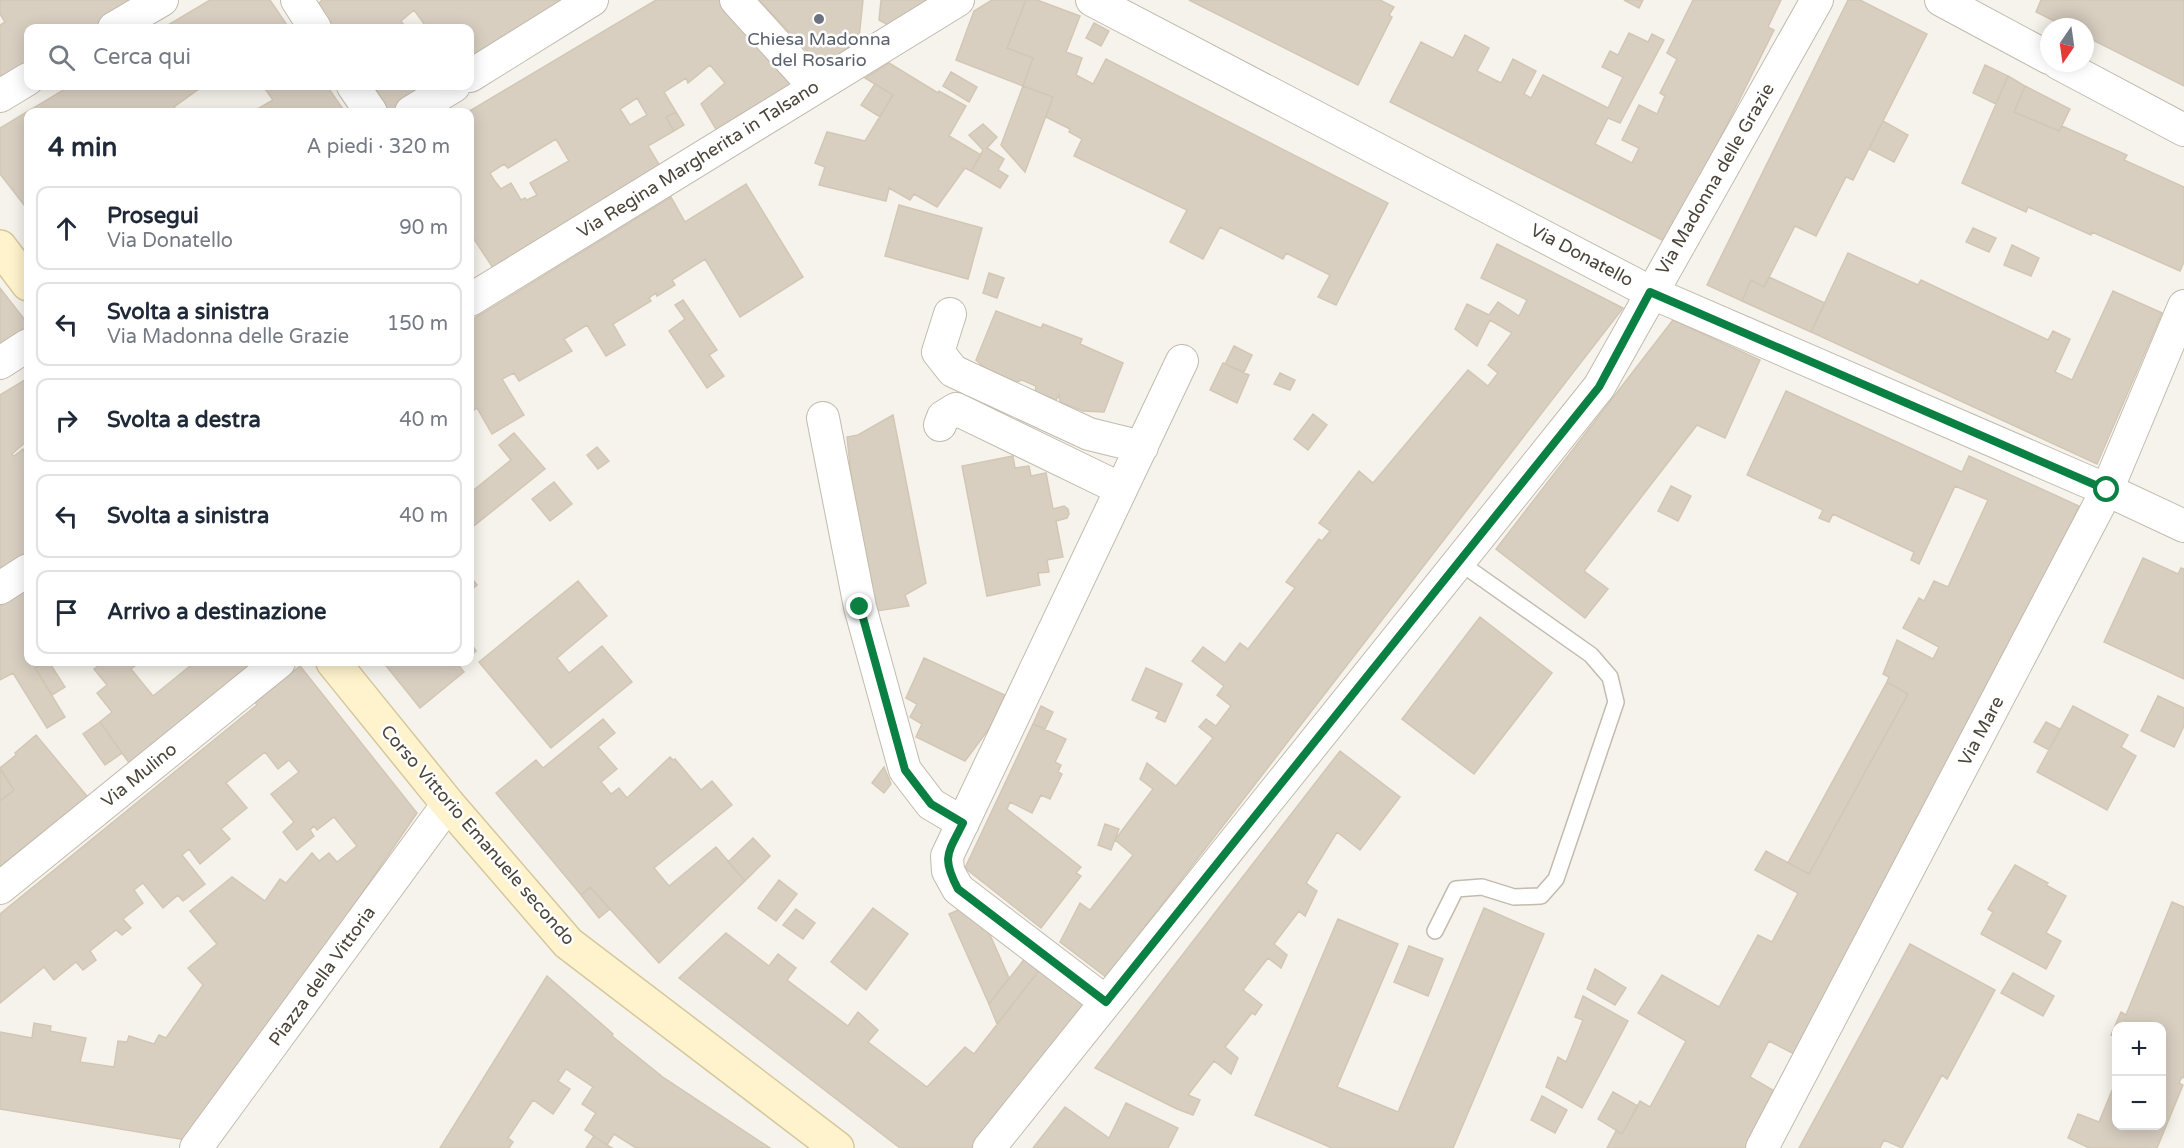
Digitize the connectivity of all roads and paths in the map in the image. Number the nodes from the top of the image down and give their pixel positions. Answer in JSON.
{"nodes":[{"id":1,"x":162,"y":0,"type":"edge"},
{"id":2,"x":297,"y":0,"type":"edge"},
{"id":3,"x":592,"y":0,"type":"edge"},
{"id":4,"x":736,"y":0,"type":"edge"},
{"id":5,"x":958,"y":0,"type":"edge"},
{"id":6,"x":1092,"y":0,"type":"edge"},
{"id":7,"x":1816,"y":0,"type":"edge"},
{"id":8,"x":1941,"y":0,"type":"edge"},
{"id":9,"x":121,"y":24,"type":"edge"},
{"id":10,"x":312,"y":24,"type":"edge"},
{"id":11,"x":2040,"y":53,"type":"edge"},
{"id":12,"x":2075,"y":72,"type":"edge"},
{"id":13,"x":474,"y":74,"type":"edge"},
{"id":14,"x":24,"y":81,"type":"edge"},
{"id":15,"x":815,"y":87,"type":"junction"},
{"id":16,"x":356,"y":90,"type":"edge"},
{"id":17,"x":447,"y":90,"type":"edge"},
{"id":18,"x":0,"y":96,"type":"edge"},
{"id":19,"x":368,"y":108,"type":"edge"},
{"id":20,"x":418,"y":108,"type":"edge"},
{"id":21,"x":2184,"y":130,"type":"edge"},
{"id":22,"x":0,"y":247,"type":"edge"},
{"id":23,"x":24,"y":279,"type":"edge"},
{"id":24,"x":1650,"y":292,"type":"junction"},
{"id":25,"x":474,"y":298,"type":"edge"},
{"id":26,"x":2184,"y":306,"type":"edge"},
{"id":27,"x":950,"y":314,"type":"dead end"},
{"id":28,"x":24,"y":348,"type":"edge"},
{"id":29,"x":1182,"y":361,"type":"dead end"},
{"id":30,"x":0,"y":363,"type":"edge"},
{"id":31,"x":823,"y":418,"type":"dead end"},
{"id":32,"x":940,"y":425,"type":"dead end"},
{"id":33,"x":1142,"y":447,"type":"junction"},
{"id":34,"x":1121,"y":489,"type":"junction"},
{"id":35,"x":2107,"y":490,"type":"junction"},
{"id":36,"x":2184,"y":526,"type":"edge"},
{"id":37,"x":1459,"y":562,"type":"junction"},
{"id":38,"x":24,"y":573,"type":"edge"},
{"id":39,"x":0,"y":588,"type":"edge"},
{"id":40,"x":274,"y":666,"type":"edge"},
{"id":41,"x":336,"y":666,"type":"edge"},
{"id":42,"x":448,"y":804,"type":"junction"},
{"id":43,"x":963,"y":823,"type":"junction"},
{"id":44,"x":0,"y":888,"type":"edge"},
{"id":45,"x":1435,"y":931,"type":"dead end"},
{"id":46,"x":1106,"y":1002,"type":"junction"},
{"id":47,"x":196,"y":1148,"type":"edge"},
{"id":48,"x":837,"y":1148,"type":"edge"},
{"id":49,"x":989,"y":1148,"type":"edge"},
{"id":50,"x":1762,"y":1148,"type":"edge"}],
"edges":[{"from":1,"to":9,"type":"street"},
{"from":2,"to":10,"type":"street"},
{"from":3,"to":13,"type":"street"},
{"from":4,"to":15,"type":"street"},
{"from":5,"to":15,"type":"street","name":"Via Regina Margherita in Talsano"},
{"from":6,"to":24,"type":"street","name":"Via Donatello"},
{"from":7,"to":24,"type":"street","name":"Via Madonna delle Grazie"},
{"from":8,"to":11,"type":"street"},
{"from":12,"to":21,"type":"street"},
{"from":14,"to":18,"type":"street"},
{"from":15,"to":25,"type":"street","name":"Via Regina Margherita in Talsano"},
{"from":16,"to":19,"type":"street"},
{"from":17,"to":20,"type":"street"},
{"from":22,"to":23,"type":"street"},
{"from":24,"to":35,"type":"street","name":"Via Donatello"},
{"from":24,"to":37,"type":"street","name":"Via Madonna delle Grazie"},
{"from":26,"to":35,"type":"street","name":"Via Mare"},
{"from":27,"to":33,"type":"street"},
{"from":28,"to":30,"type":"street"},
{"from":29,"to":33,"type":"street"},
{"from":31,"to":43,"type":"street"},
{"from":32,"to":34,"type":"street"},
{"from":33,"to":34,"type":"street"},
{"from":34,"to":43,"type":"street"},
{"from":35,"to":36,"type":"street","name":"Via Donatello"},
{"from":35,"to":50,"type":"street","name":"Via Mare"},
{"from":37,"to":45,"type":"lane"},
{"from":37,"to":46,"type":"street","name":"Via Madonna delle Grazie"},
{"from":38,"to":39,"type":"street"},
{"from":40,"to":44,"type":"street","name":"Via Mulino"},
{"from":41,"to":42,"type":"street","name":"Corso Vittorio Emanuele secondo"},
{"from":42,"to":47,"type":"street","name":"Piazza della Vittoria"},
{"from":42,"to":48,"type":"street","name":"Corso Vittorio Emanuele secondo"},
{"from":43,"to":46,"type":"street"},
{"from":46,"to":49,"type":"street","name":"Via Madonna delle Grazie"}]}
